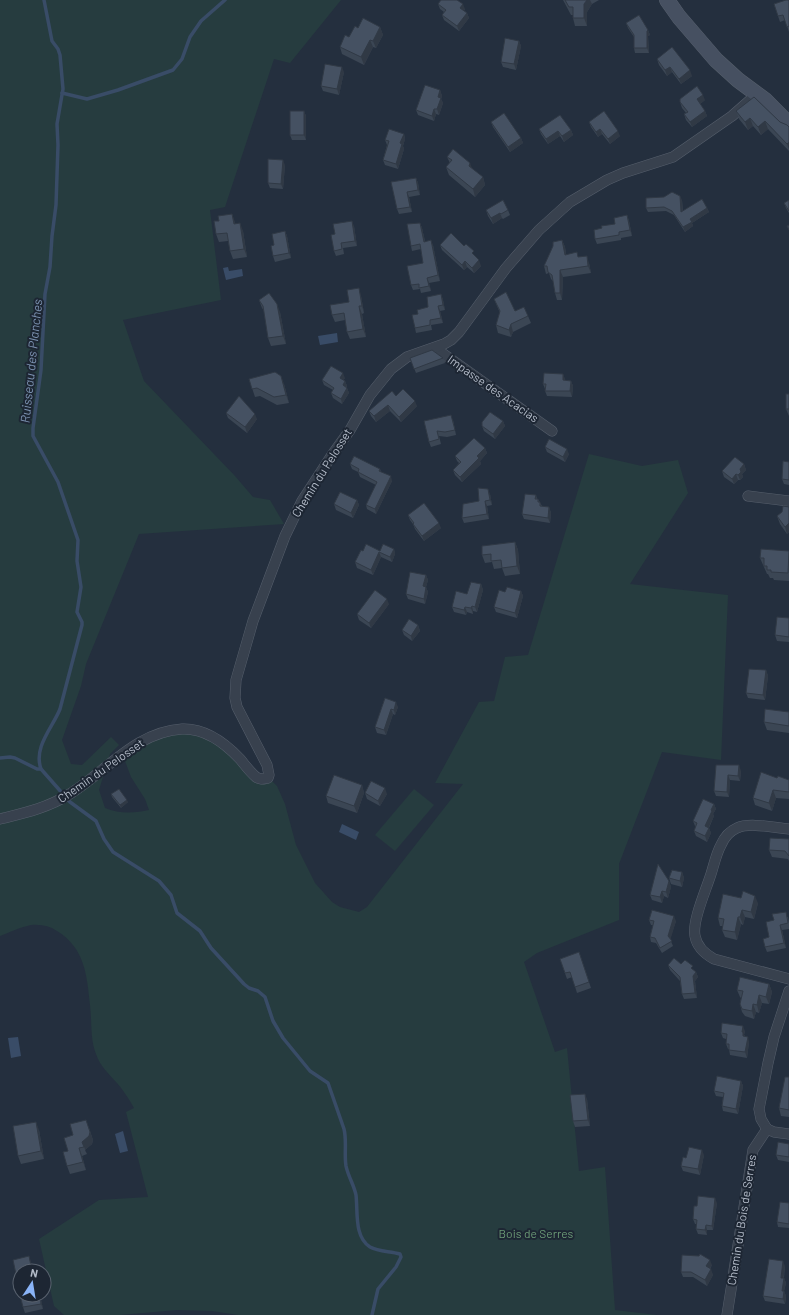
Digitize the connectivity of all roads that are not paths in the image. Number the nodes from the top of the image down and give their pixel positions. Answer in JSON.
{"nodes":[{"id":1,"x":667,"y":0,"type":"edge"},
{"id":2,"x":757,"y":94,"type":"junction"},
{"id":3,"x":789,"y":124,"type":"edge"},
{"id":4,"x":434,"y":348,"type":"junction"},
{"id":5,"x":552,"y":431,"type":"dead end"},
{"id":6,"x":748,"y":496,"type":"dead end"},
{"id":7,"x":789,"y":501,"type":"edge"},
{"id":8,"x":0,"y":819,"type":"edge"},
{"id":9,"x":789,"y":829,"type":"edge"},
{"id":10,"x":789,"y":979,"type":"edge"},
{"id":11,"x":789,"y":991,"type":"edge"},
{"id":12,"x":767,"y":1129,"type":"junction"},
{"id":13,"x":789,"y":1134,"type":"edge"},
{"id":14,"x":727,"y":1315,"type":"edge"}],
"edges":[{"from":1,"to":2,"type":"street"},
{"from":2,"to":3,"type":"street"},
{"from":2,"to":4,"type":"street","name":"Chemin du Pelosset"},
{"from":4,"to":5,"type":"street","name":"Impasse des Acacias"},
{"from":4,"to":8,"type":"street","name":"Chemin du Pelosset"},
{"from":6,"to":7,"type":"street"},
{"from":9,"to":10,"type":"street"},
{"from":11,"to":12,"type":"street"},
{"from":12,"to":13,"type":"street"},
{"from":12,"to":14,"type":"street","name":"Chemin du Bois de Serres"}]}
